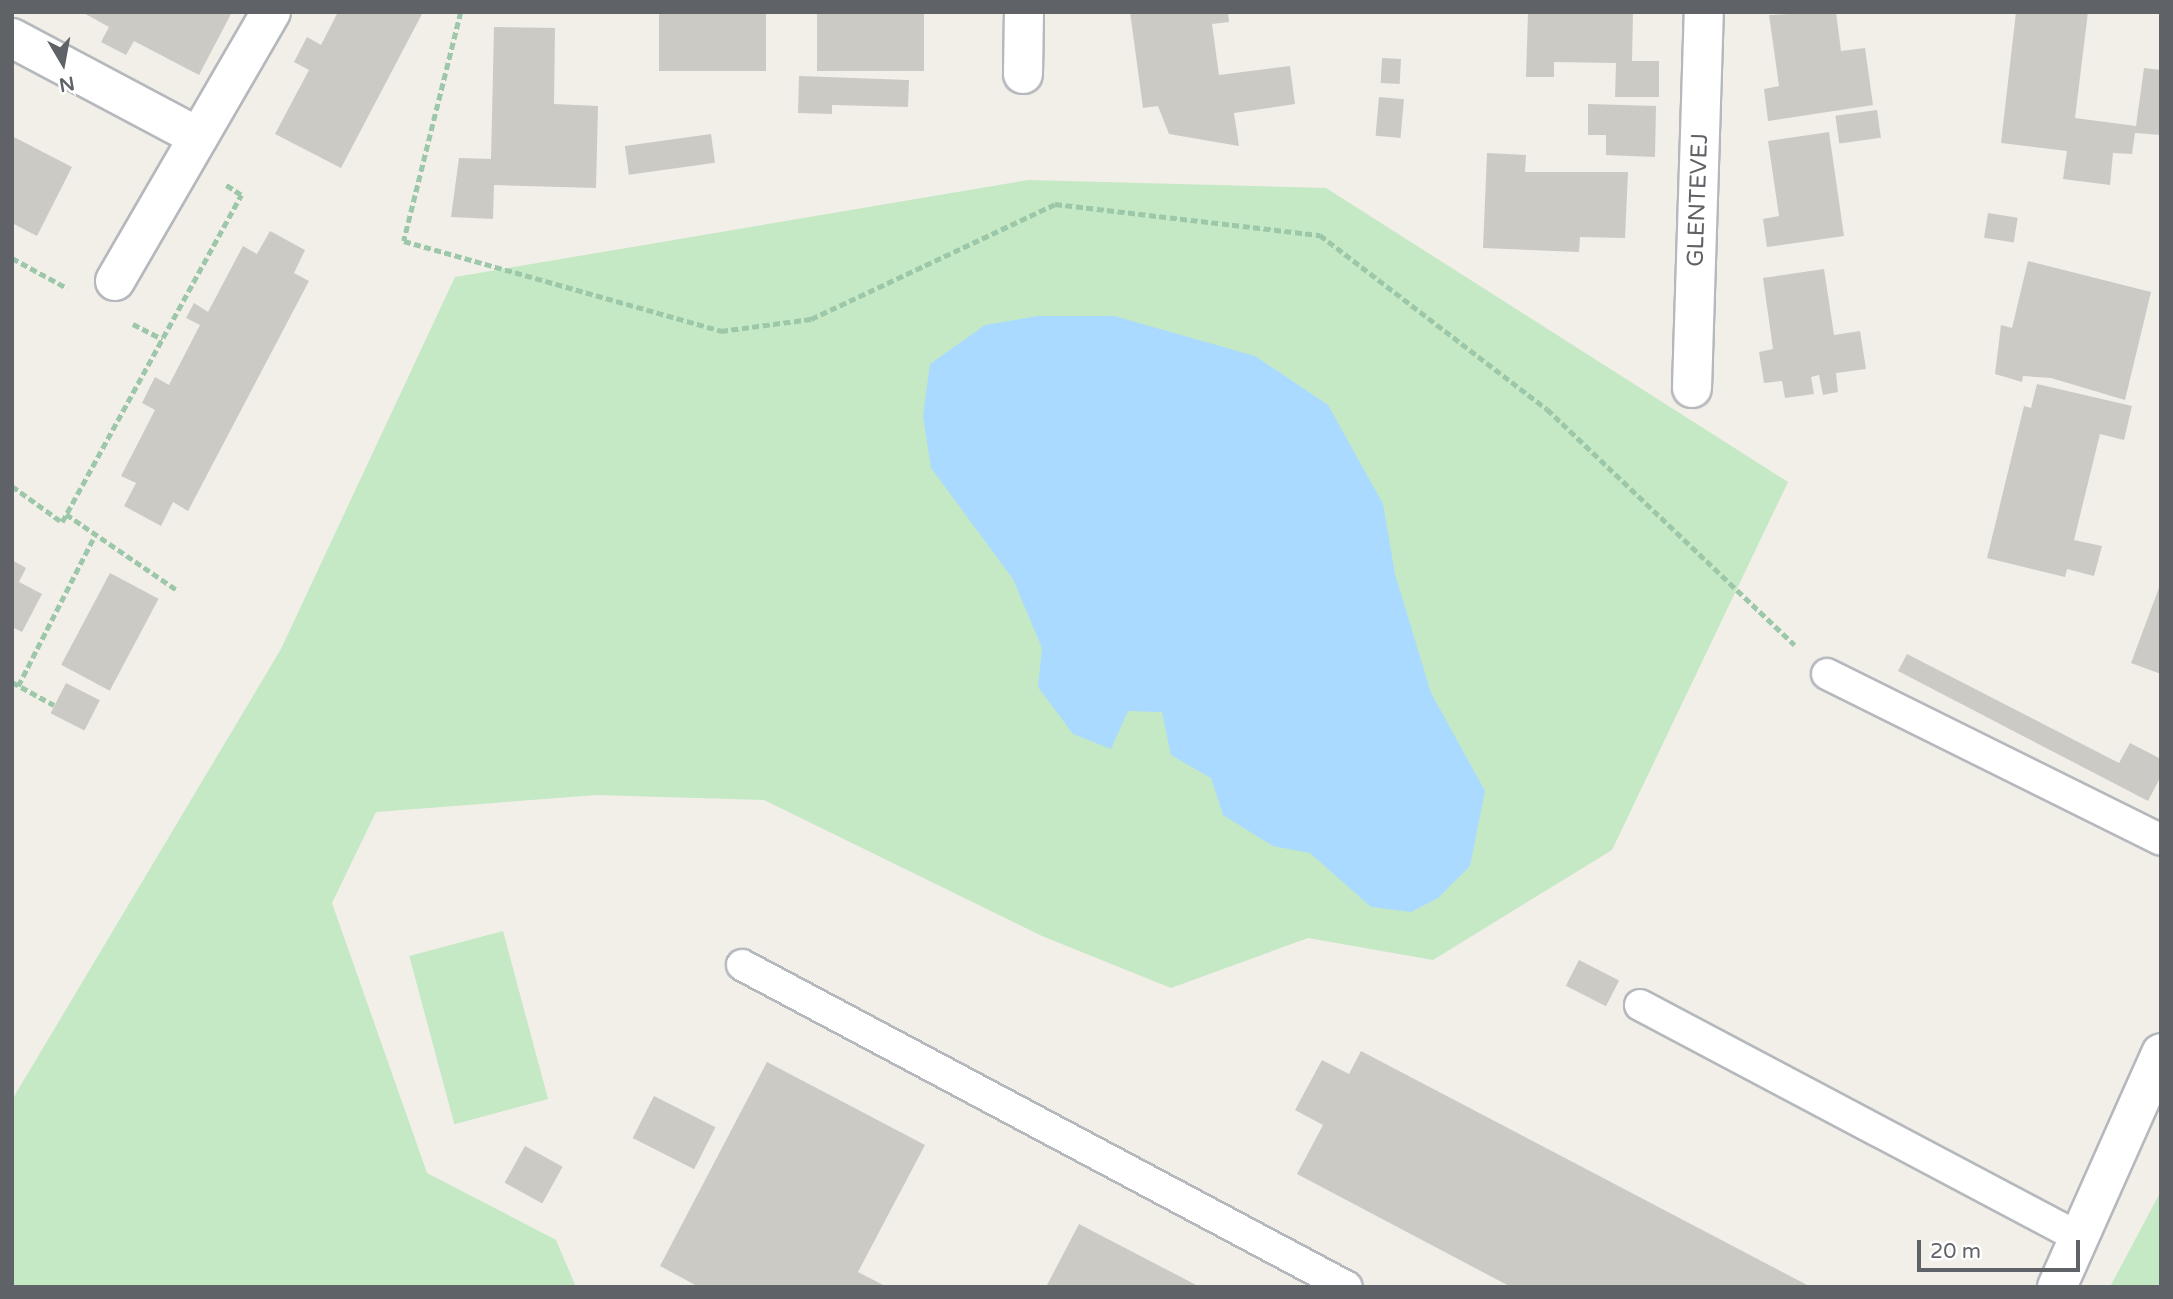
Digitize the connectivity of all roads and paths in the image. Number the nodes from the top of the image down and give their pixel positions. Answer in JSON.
{"nodes":[{"id":1,"x":271,"y":12,"type":"edge"},
{"id":2,"x":461,"y":12,"type":"edge"},
{"id":3,"x":1024,"y":12,"type":"edge"},
{"id":4,"x":1704,"y":12,"type":"edge"},
{"id":5,"x":12,"y":38,"type":"edge"},
{"id":6,"x":1023,"y":74,"type":"dead end"},
{"id":7,"x":192,"y":148,"type":"junction"},
{"id":8,"x":115,"y":281,"type":"dead end"},
{"id":9,"x":1692,"y":388,"type":"dead end"},
{"id":10,"x":12,"y":486,"type":"edge"},
{"id":11,"x":66,"y":514,"type":"junction"},
{"id":12,"x":95,"y":534,"type":"junction"},
{"id":13,"x":177,"y":590,"type":"dead end"},
{"id":14,"x":1827,"y":674,"type":"joint"},
{"id":15,"x":12,"y":682,"type":"edge"},
{"id":16,"x":18,"y":685,"type":"junction"},
{"id":17,"x":54,"y":705,"type":"dead end"},
{"id":18,"x":2161,"y":840,"type":"edge"},
{"id":19,"x":742,"y":965,"type":"dead end"},
{"id":20,"x":1640,"y":1004,"type":"dead end"},
{"id":21,"x":2161,"y":1054,"type":"edge"},
{"id":22,"x":2082,"y":1239,"type":"junction"},
{"id":23,"x":1347,"y":1287,"type":"edge"},
{"id":24,"x":2057,"y":1287,"type":"edge"}],
"edges":[{"from":1,"to":7,"type":"street"},
{"from":2,"to":14,"type":"path"},
{"from":3,"to":6,"type":"street"},
{"from":4,"to":9,"type":"street","name":"GLENTEVEJ"},
{"from":5,"to":7,"type":"street"},
{"from":7,"to":8,"type":"street"},
{"from":7,"to":11,"type":"path"},
{"from":10,"to":11,"type":"path"},
{"from":11,"to":12,"type":"path"},
{"from":12,"to":13,"type":"path"},
{"from":12,"to":16,"type":"path"},
{"from":14,"to":18,"type":"lane"},
{"from":15,"to":16,"type":"path"},
{"from":16,"to":17,"type":"path"},
{"from":19,"to":23,"type":"lane"},
{"from":20,"to":22,"type":"lane"},
{"from":21,"to":22,"type":"street"},
{"from":22,"to":24,"type":"street"}]}
